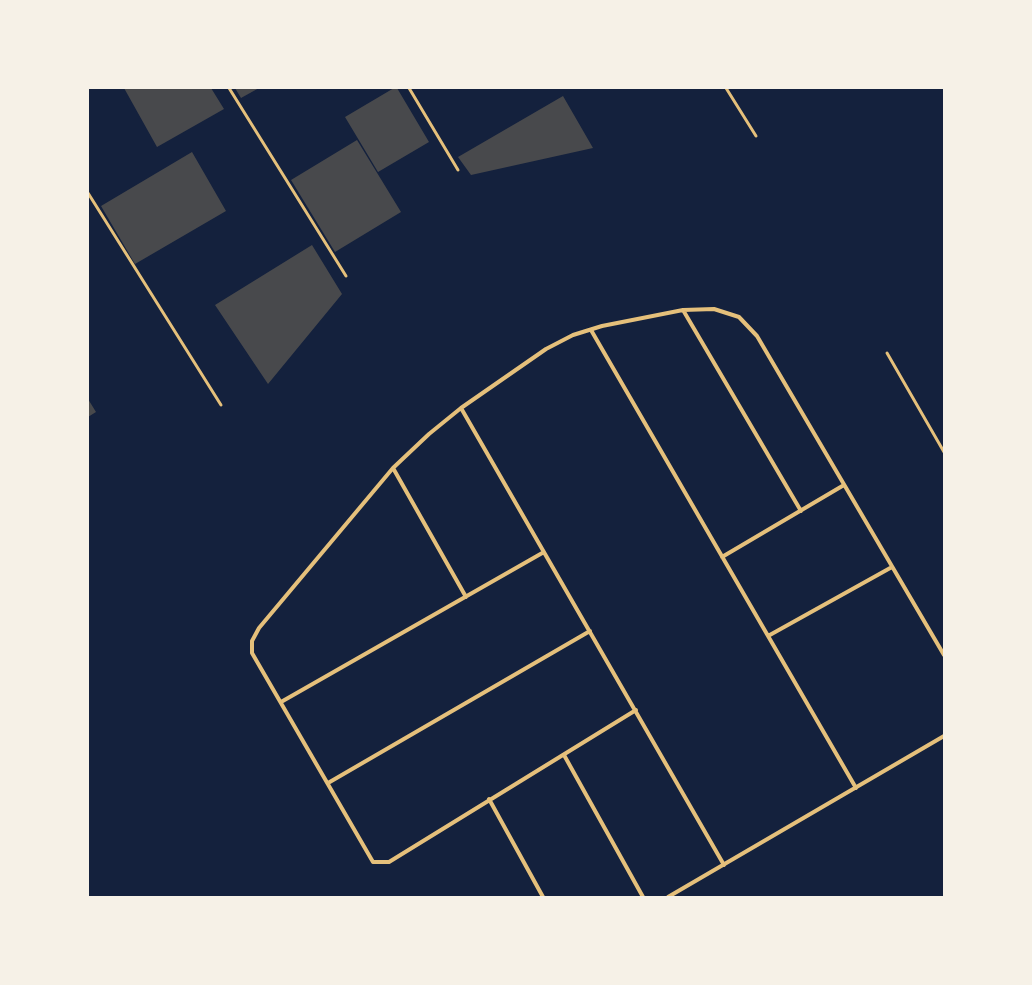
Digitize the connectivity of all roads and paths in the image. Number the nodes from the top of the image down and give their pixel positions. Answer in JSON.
{"nodes":[{"id":1,"x":229,"y":88,"type":"edge"},
{"id":2,"x":409,"y":88,"type":"edge"},
{"id":3,"x":726,"y":88,"type":"edge"},
{"id":4,"x":756,"y":136,"type":"dead end"},
{"id":5,"x":458,"y":170,"type":"dead end"},
{"id":6,"x":88,"y":193,"type":"edge"},
{"id":7,"x":346,"y":276,"type":"dead end"},
{"id":8,"x":682,"y":310,"type":"junction"},
{"id":9,"x":591,"y":330,"type":"junction"},
{"id":10,"x":887,"y":352,"type":"dead end"},
{"id":11,"x":220,"y":405,"type":"dead end"},
{"id":12,"x":461,"y":408,"type":"junction"},
{"id":13,"x":944,"y":452,"type":"edge"},
{"id":14,"x":393,"y":468,"type":"junction"},
{"id":15,"x":844,"y":486,"type":"junction"},
{"id":16,"x":801,"y":510,"type":"junction"},
{"id":17,"x":544,"y":552,"type":"junction"},
{"id":18,"x":722,"y":557,"type":"junction"},
{"id":19,"x":892,"y":567,"type":"junction"},
{"id":20,"x":466,"y":597,"type":"junction"},
{"id":21,"x":590,"y":631,"type":"junction"},
{"id":22,"x":768,"y":636,"type":"junction"},
{"id":23,"x":944,"y":655,"type":"edge"},
{"id":24,"x":281,"y":702,"type":"junction"},
{"id":25,"x":636,"y":710,"type":"junction"},
{"id":26,"x":944,"y":736,"type":"edge"},
{"id":27,"x":564,"y":755,"type":"junction"},
{"id":28,"x":328,"y":784,"type":"junction"},
{"id":29,"x":856,"y":788,"type":"junction"},
{"id":30,"x":489,"y":799,"type":"junction"},
{"id":31,"x":724,"y":865,"type":"junction"},
{"id":32,"x":543,"y":897,"type":"edge"},
{"id":33,"x":643,"y":897,"type":"edge"},
{"id":34,"x":668,"y":897,"type":"edge"}],
"edges":[{"from":1,"to":7,"type":"lane"},
{"from":2,"to":5,"type":"lane"},
{"from":3,"to":4,"type":"lane"},
{"from":6,"to":11,"type":"lane"},
{"from":8,"to":9,"type":"street"},
{"from":8,"to":15,"type":"street"},
{"from":8,"to":16,"type":"street"},
{"from":9,"to":12,"type":"street"},
{"from":9,"to":18,"type":"street"},
{"from":10,"to":13,"type":"lane"},
{"from":12,"to":14,"type":"street"},
{"from":12,"to":17,"type":"street"},
{"from":14,"to":20,"type":"street"},
{"from":14,"to":24,"type":"street"},
{"from":15,"to":16,"type":"street"},
{"from":15,"to":19,"type":"street"},
{"from":16,"to":18,"type":"street"},
{"from":17,"to":20,"type":"street"},
{"from":17,"to":21,"type":"street"},
{"from":18,"to":22,"type":"street"},
{"from":19,"to":22,"type":"street"},
{"from":19,"to":23,"type":"street"},
{"from":20,"to":24,"type":"street"},
{"from":21,"to":25,"type":"street"},
{"from":21,"to":28,"type":"street"},
{"from":22,"to":29,"type":"street"},
{"from":24,"to":28,"type":"street"},
{"from":25,"to":27,"type":"street"},
{"from":25,"to":31,"type":"street"},
{"from":26,"to":29,"type":"street"},
{"from":27,"to":30,"type":"street"},
{"from":27,"to":33,"type":"street"},
{"from":28,"to":30,"type":"street"},
{"from":29,"to":31,"type":"street"},
{"from":30,"to":32,"type":"street"},
{"from":31,"to":34,"type":"street"}]}
